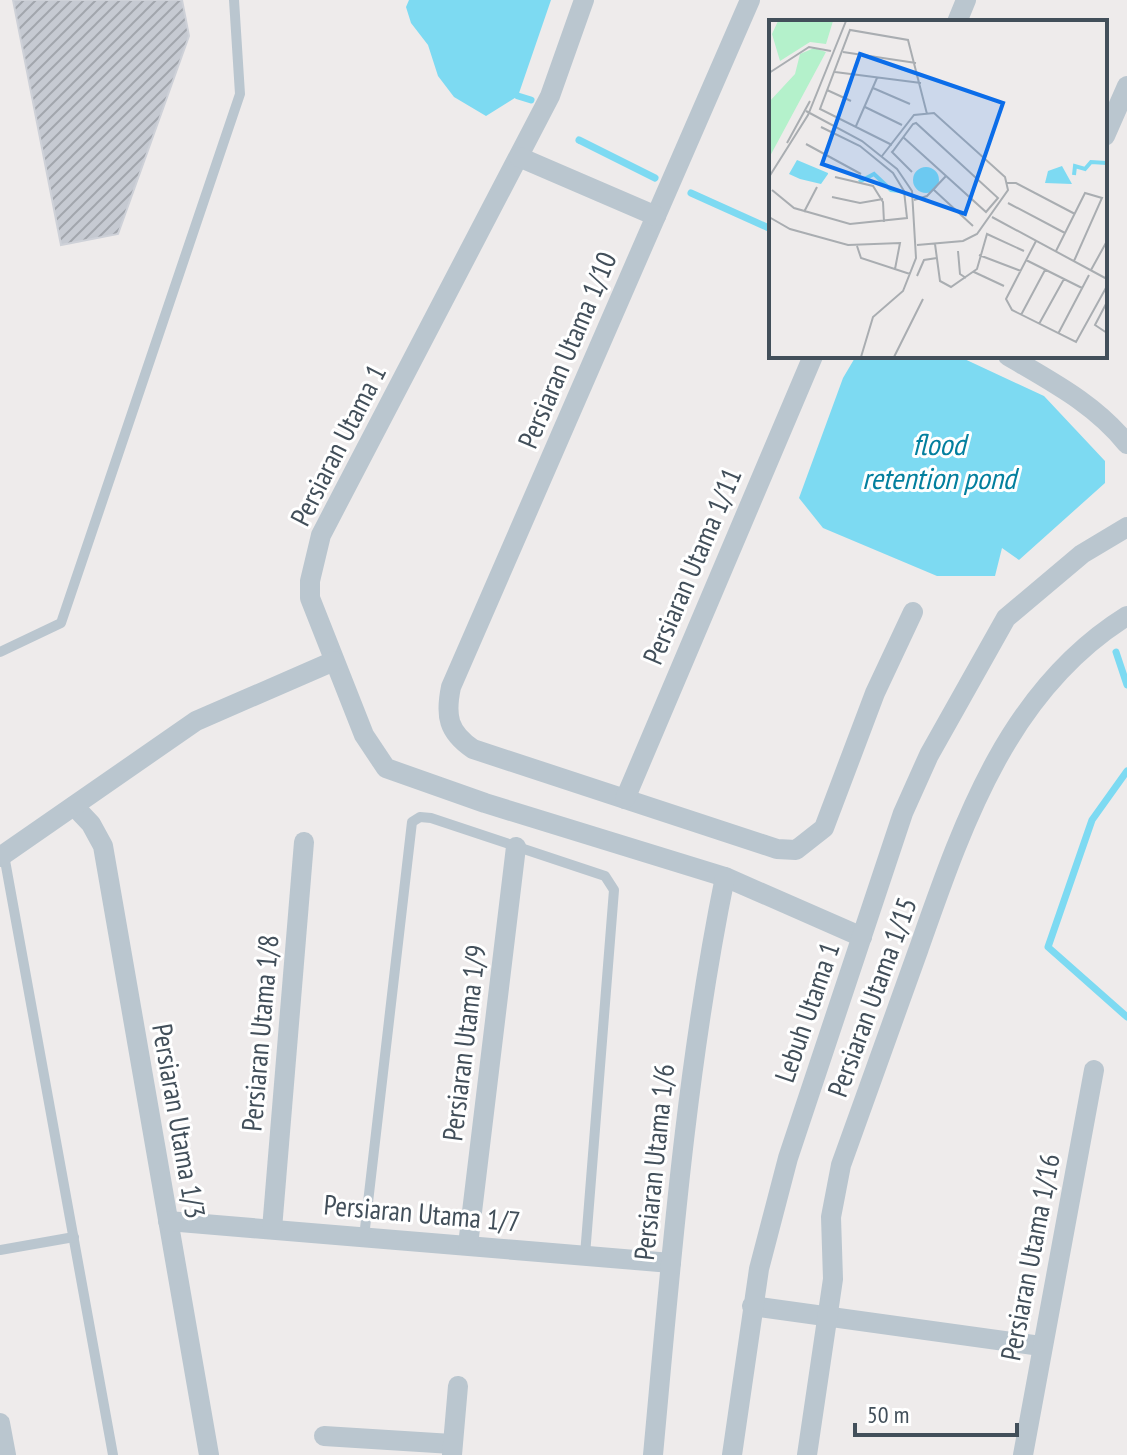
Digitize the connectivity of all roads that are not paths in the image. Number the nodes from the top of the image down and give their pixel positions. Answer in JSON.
{"nodes":[{"id":1,"x":234,"y":0,"type":"edge"},
{"id":2,"x":584,"y":0,"type":"edge"},
{"id":3,"x":750,"y":0,"type":"edge"},
{"id":4,"x":966,"y":0,"type":"edge"},
{"id":5,"x":958,"y":20,"type":"edge"},
{"id":6,"x":1127,"y":86,"type":"edge"},
{"id":7,"x":1107,"y":131,"type":"edge"},
{"id":8,"x":519,"y":157,"type":"junction"},
{"id":9,"x":656,"y":216,"type":"junction"},
{"id":10,"x":812,"y":358,"type":"edge"},
{"id":11,"x":1011,"y":358,"type":"edge"},
{"id":12,"x":1127,"y":444,"type":"edge"},
{"id":13,"x":1127,"y":527,"type":"edge"},
{"id":14,"x":913,"y":612,"type":"dead end"},
{"id":15,"x":1127,"y":616,"type":"edge"},
{"id":16,"x":0,"y":652,"type":"edge"},
{"id":17,"x":334,"y":661,"type":"junction"},
{"id":18,"x":625,"y":799,"type":"junction"},
{"id":19,"x":74,"y":806,"type":"junction"},
{"id":20,"x":304,"y":842,"type":"dead end"},
{"id":21,"x":516,"y":847,"type":"junction"},
{"id":22,"x":2,"y":856,"type":"edge"},
{"id":23,"x":725,"y":877,"type":"junction"},
{"id":24,"x":862,"y":937,"type":"junction"},
{"id":25,"x":1094,"y":1070,"type":"dead end"},
{"id":26,"x":168,"y":1221,"type":"junction"},
{"id":27,"x":272,"y":1229,"type":"junction"},
{"id":28,"x":74,"y":1237,"type":"junction"},
{"id":29,"x":364,"y":1237,"type":"junction"},
{"id":30,"x":468,"y":1245,"type":"junction"},
{"id":31,"x":0,"y":1250,"type":"edge"},
{"id":32,"x":585,"y":1255,"type":"junction"},
{"id":33,"x":671,"y":1263,"type":"junction"},
{"id":34,"x":752,"y":1306,"type":"junction"},
{"id":35,"x":828,"y":1316,"type":"junction"},
{"id":36,"x":1041,"y":1346,"type":"junction"},
{"id":37,"x":458,"y":1386,"type":"dead end"},
{"id":38,"x":0,"y":1423,"type":"edge"},
{"id":39,"x":324,"y":1436,"type":"dead end"},
{"id":40,"x":452,"y":1450,"type":"edge"},
{"id":41,"x":733,"y":1453,"type":"edge"},
{"id":42,"x":6,"y":1455,"type":"edge"},
{"id":43,"x":113,"y":1455,"type":"edge"},
{"id":44,"x":209,"y":1455,"type":"edge"},
{"id":45,"x":653,"y":1455,"type":"edge"},
{"id":46,"x":807,"y":1455,"type":"edge"},
{"id":47,"x":1023,"y":1455,"type":"edge"}],
"edges":[{"from":1,"to":16,"type":"lane"},
{"from":2,"to":8,"type":"street","name":"Persiaran Utama 1"},
{"from":3,"to":9,"type":"street","name":"Persiaran Utama 1/10"},
{"from":4,"to":5,"type":"street"},
{"from":6,"to":7,"type":"street"},
{"from":8,"to":9,"type":"street"},
{"from":8,"to":17,"type":"street","name":"Persiaran Utama 1"},
{"from":9,"to":18,"type":"street","name":"Persiaran Utama 1/10"},
{"from":10,"to":18,"type":"street","name":"Persiaran Utama 1/11"},
{"from":11,"to":12,"type":"street"},
{"from":13,"to":24,"type":"street","name":"Lebuh Utama 1"},
{"from":14,"to":18,"type":"street"},
{"from":15,"to":35,"type":"street","name":"Persiaran Utama 1/15"},
{"from":17,"to":19,"type":"street"},
{"from":17,"to":23,"type":"street","name":"Persiaran Utama 1"},
{"from":19,"to":22,"type":"street"},
{"from":19,"to":26,"type":"street","name":"Persiaran Utama 1/3"},
{"from":20,"to":27,"type":"street","name":"Persiaran Utama 1/8"},
{"from":21,"to":29,"type":"lane"},
{"from":21,"to":30,"type":"street","name":"Persiaran Utama 1/9"},
{"from":21,"to":32,"type":"lane"},
{"from":22,"to":28,"type":"lane"},
{"from":23,"to":24,"type":"street","name":"Persiaran Utama 1"},
{"from":23,"to":33,"type":"street","name":"Persiaran Utama 1/6"},
{"from":24,"to":34,"type":"street","name":"Lebuh Utama 1"},
{"from":25,"to":36,"type":"street","name":"Persiaran Utama 1/16"},
{"from":26,"to":27,"type":"street","name":"Persiaran Utama 1/7"},
{"from":26,"to":44,"type":"street","name":"Persiaran Utama 1/3"},
{"from":27,"to":29,"type":"street","name":"Persiaran Utama 1/7"},
{"from":28,"to":31,"type":"lane"},
{"from":28,"to":43,"type":"lane"},
{"from":29,"to":30,"type":"street","name":"Persiaran Utama 1/7"},
{"from":30,"to":32,"type":"street","name":"Persiaran Utama 1/7"},
{"from":32,"to":33,"type":"street","name":"Persiaran Utama 1/7"},
{"from":33,"to":45,"type":"street","name":"Persiaran Utama 1/6"},
{"from":34,"to":35,"type":"street"},
{"from":34,"to":41,"type":"street","name":"Lebuh Utama 1"},
{"from":35,"to":36,"type":"street"},
{"from":35,"to":46,"type":"street","name":"Persiaran Utama 1/15"},
{"from":36,"to":47,"type":"street","name":"Persiaran Utama 1/16"},
{"from":37,"to":40,"type":"street"},
{"from":38,"to":42,"type":"street"},
{"from":39,"to":40,"type":"street"}]}
